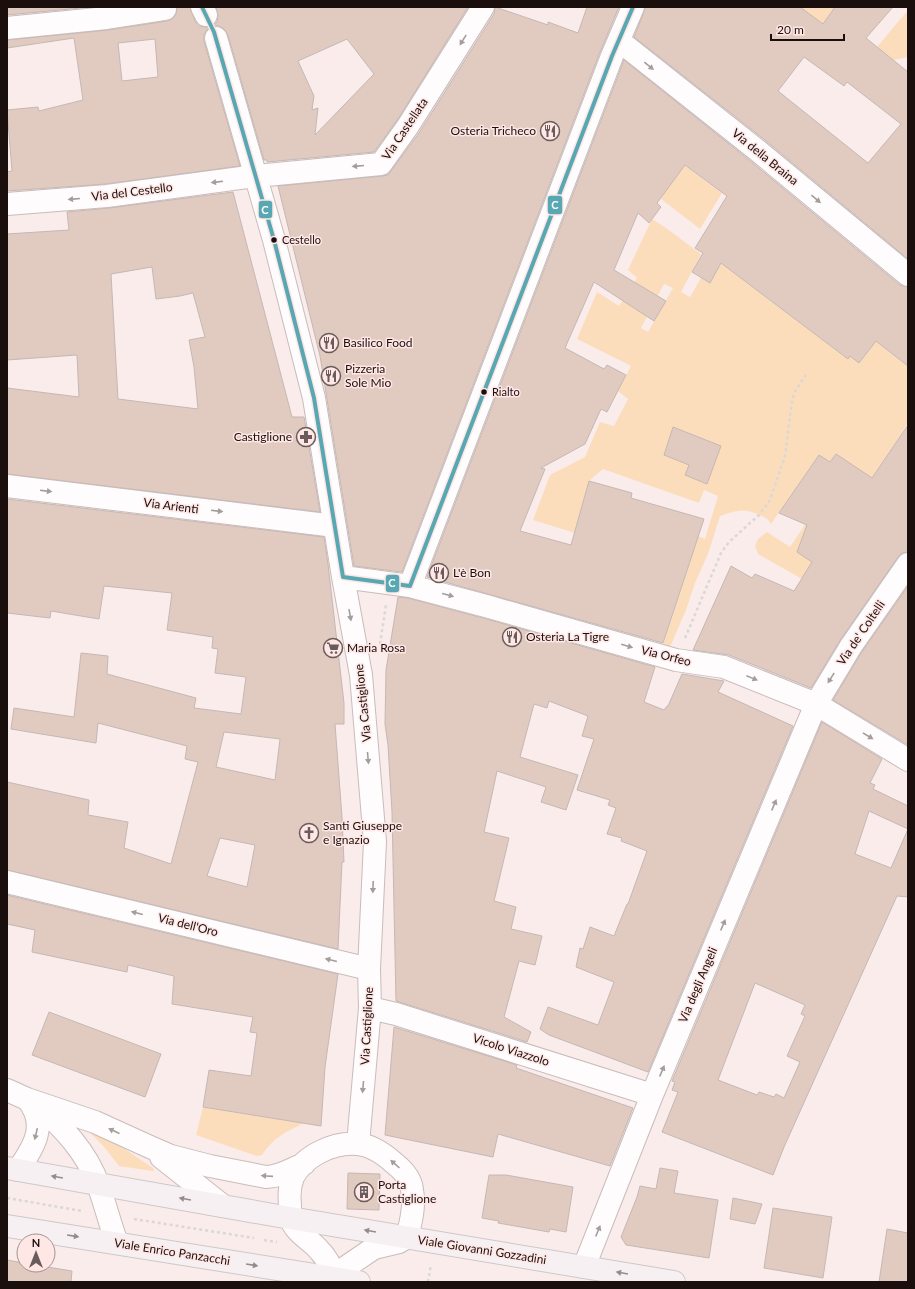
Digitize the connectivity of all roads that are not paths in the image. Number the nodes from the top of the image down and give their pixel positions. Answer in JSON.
{"nodes":[{"id":1,"x":484,"y":7,"type":"edge"},
{"id":2,"x":633,"y":7,"type":"edge"},
{"id":3,"x":165,"y":9,"type":"dead end"},
{"id":4,"x":7,"y":28,"type":"edge"},
{"id":5,"x":216,"y":38,"type":"dead end"},
{"id":6,"x":618,"y":43,"type":"junction"},
{"id":7,"x":256,"y":176,"type":"junction"},
{"id":8,"x":7,"y":204,"type":"edge"},
{"id":9,"x":908,"y":275,"type":"edge"},
{"id":10,"x":7,"y":486,"type":"edge"},
{"id":11,"x":335,"y":526,"type":"junction"},
{"id":12,"x":908,"y":564,"type":"edge"},
{"id":13,"x":343,"y":577,"type":"junction"},
{"id":14,"x":410,"y":586,"type":"junction"},
{"id":15,"x":816,"y":704,"type":"junction"},
{"id":16,"x":908,"y":760,"type":"edge"},
{"id":17,"x":7,"y":882,"type":"edge"},
{"id":18,"x":369,"y":969,"type":"junction"},
{"id":19,"x":370,"y":1008,"type":"junction"},
{"id":20,"x":7,"y":1090,"type":"edge"},
{"id":21,"x":652,"y":1095,"type":"junction"},
{"id":22,"x":27,"y":1099,"type":"junction"},
{"id":23,"x":358,"y":1144,"type":"junction"},
{"id":24,"x":150,"y":1147,"type":"junction"},
{"id":25,"x":304,"y":1164,"type":"junction"},
{"id":26,"x":12,"y":1169,"type":"edge"},
{"id":27,"x":98,"y":1184,"type":"junction"},
{"id":28,"x":223,"y":1206,"type":"junction"},
{"id":29,"x":290,"y":1218,"type":"junction"},
{"id":30,"x":7,"y":1226,"type":"edge"},
{"id":31,"x":407,"y":1238,"type":"junction"},
{"id":32,"x":116,"y":1243,"type":"junction"},
{"id":33,"x":584,"y":1267,"type":"junction"},
{"id":34,"x":336,"y":1280,"type":"edge"},
{"id":35,"x":359,"y":1282,"type":"edge"},
{"id":36,"x":674,"y":1282,"type":"edge"}],
"edges":[{"from":1,"to":7,"type":"street","name":"Via Castellata","one_way":true},
{"from":2,"to":6,"type":"street"},
{"from":3,"to":4,"type":"street"},
{"from":5,"to":7,"type":"street","name":"Via Castiglione"},
{"from":6,"to":9,"type":"street","name":"Via della Braina","one_way":true},
{"from":6,"to":14,"type":"street"},
{"from":7,"to":8,"type":"street","name":"Via del Cestello","one_way":true},
{"from":7,"to":11,"type":"street","name":"Via Castiglione"},
{"from":10,"to":11,"type":"street","name":"Via Arienti","one_way":true},
{"from":11,"to":13,"type":"street","name":"Via Castiglione"},
{"from":12,"to":15,"type":"street","name":"Via de' Coltelli","one_way":true},
{"from":13,"to":14,"type":"street","name":"Via Orfeo"},
{"from":13,"to":18,"type":"street","name":"Via Castiglione","one_way":true},
{"from":14,"to":15,"type":"street","name":"Via Orfeo","one_way":true},
{"from":15,"to":16,"type":"street","name":"Via Orfeo","one_way":true},
{"from":21,"to":15,"type":"street","name":"Via degli Angeli","one_way":true},
{"from":18,"to":17,"type":"street","name":"Via dell'Oro","one_way":true},
{"from":18,"to":19,"type":"street","name":"Via Castiglione"},
{"from":19,"to":21,"type":"street","name":"Vicolo Viazzolo"},
{"from":19,"to":23,"type":"street","name":"Via Castiglione","one_way":true},
{"from":20,"to":22,"type":"street"},
{"from":33,"to":21,"type":"street","name":"Via degli Angeli","one_way":true},
{"from":24,"to":22,"type":"street","one_way":true},
{"from":22,"to":26,"type":"street","one_way":true},
{"from":22,"to":27,"type":"street"},
{"from":23,"to":25,"type":"street"},
{"from":31,"to":23,"type":"street","one_way":true},
{"from":25,"to":24,"type":"street","one_way":true},
{"from":24,"to":28,"type":"street"},
{"from":25,"to":29,"type":"street"},
{"from":27,"to":26,"type":"main road","one_way":true},
{"from":28,"to":27,"type":"main road","one_way":true},
{"from":27,"to":32,"type":"street"},
{"from":28,"to":29,"type":"main road"},
{"from":31,"to":29,"type":"main road","name":"Viale Giovanni Gozzadini","one_way":true},
{"from":29,"to":34,"type":"street"},
{"from":30,"to":32,"type":"main road","name":"Viale Enrico Panzacchi","one_way":true},
{"from":31,"to":33,"type":"main road","name":"Viale Giovanni Gozzadini"},
{"from":31,"to":34,"type":"street"},
{"from":32,"to":34,"type":"main road","name":"Viale Enrico Panzacchi","one_way":true},
{"from":36,"to":33,"type":"main road","name":"Viale Giovanni Gozzadini","one_way":true},
{"from":34,"to":35,"type":"main road"}]}
